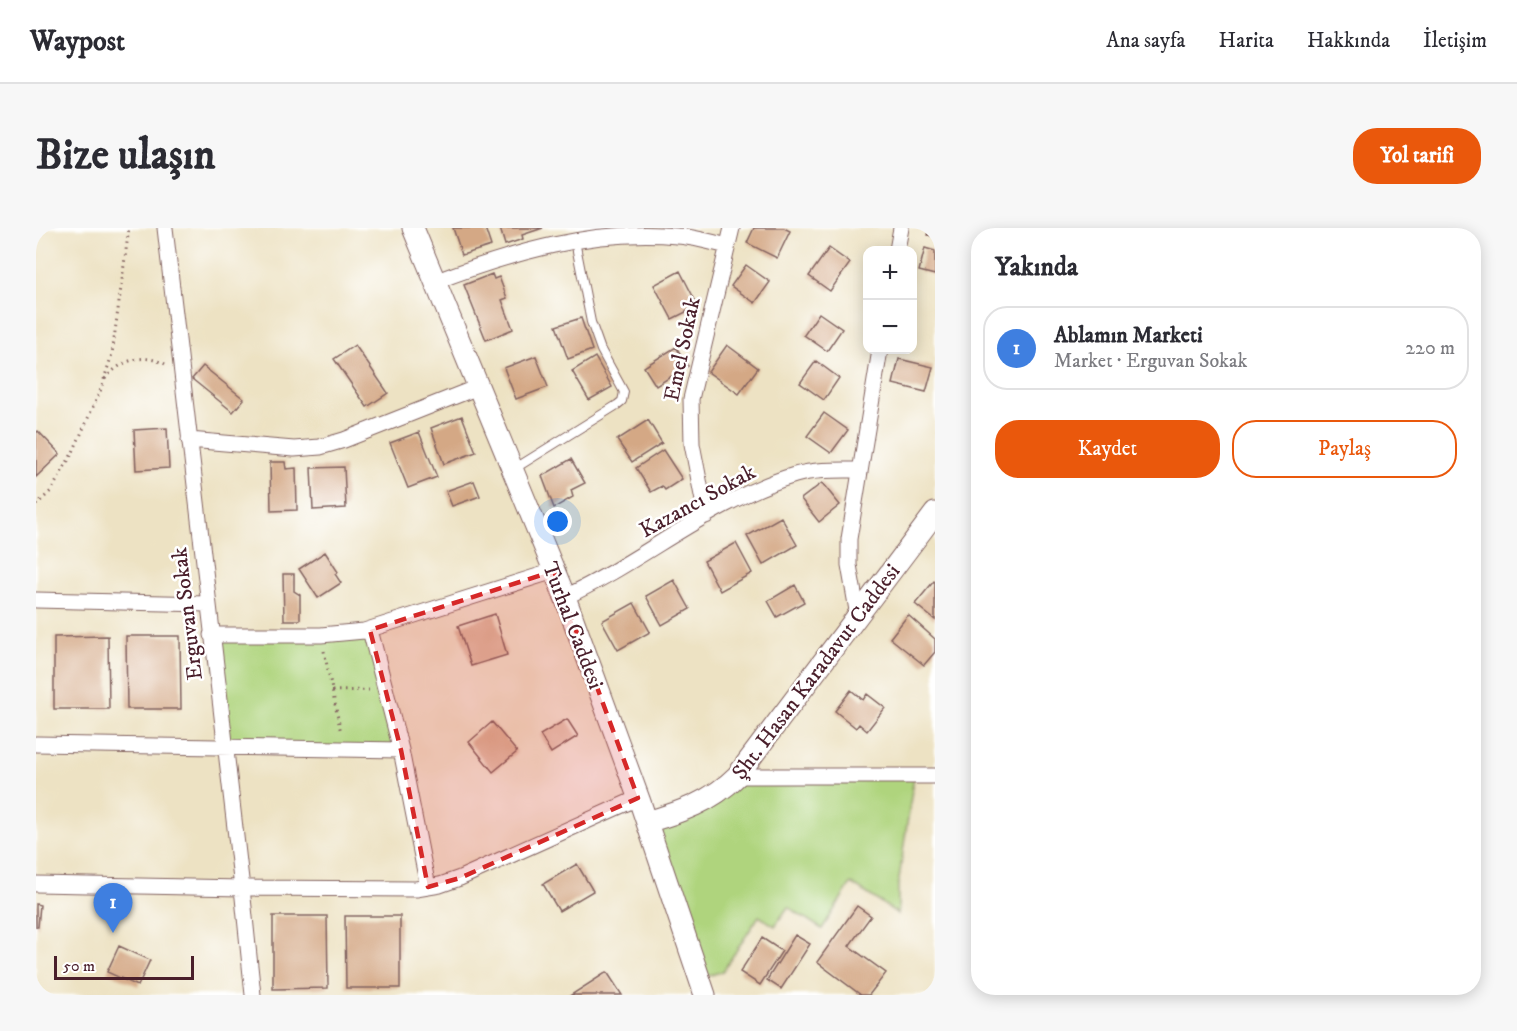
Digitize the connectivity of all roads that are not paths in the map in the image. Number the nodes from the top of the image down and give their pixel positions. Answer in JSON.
{"nodes":[{"id":1,"x":165,"y":228,"type":"edge"},
{"id":2,"x":412,"y":228,"type":"edge"},
{"id":3,"x":732,"y":228,"type":"edge"},
{"id":4,"x":901,"y":228,"type":"edge"},
{"id":5,"x":575,"y":241,"type":"junction"},
{"id":6,"x":727,"y":246,"type":"junction"},
{"id":7,"x":898,"y":246,"type":"edge"},
{"id":8,"x":434,"y":282,"type":"junction"},
{"id":9,"x":879,"y":354,"type":"edge"},
{"id":10,"x":478,"y":387,"type":"junction"},
{"id":11,"x":189,"y":440,"type":"junction"},
{"id":12,"x":512,"y":469,"type":"junction"},
{"id":13,"x":859,"y":470,"type":"junction"},
{"id":14,"x":935,"y":513,"type":"edge"},
{"id":15,"x":706,"y":516,"type":"junction"},
{"id":16,"x":554,"y":571,"type":"junction"},
{"id":17,"x":565,"y":597,"type":"junction"},
{"id":18,"x":36,"y":600,"type":"edge"},
{"id":19,"x":207,"y":604,"type":"junction"},
{"id":20,"x":858,"y":616,"type":"junction"},
{"id":21,"x":370,"y":630,"type":"junction"},
{"id":22,"x":211,"y":635,"type":"junction"},
{"id":23,"x":36,"y":744,"type":"edge"},
{"id":24,"x":225,"y":747,"type":"junction"},
{"id":25,"x":401,"y":750,"type":"junction"},
{"id":26,"x":737,"y":776,"type":"junction"},
{"id":27,"x":935,"y":776,"type":"edge"},
{"id":28,"x":638,"y":798,"type":"junction"},
{"id":29,"x":647,"y":822,"type":"junction"},
{"id":30,"x":36,"y":884,"type":"edge"},
{"id":31,"x":428,"y":887,"type":"junction"},
{"id":32,"x":242,"y":888,"type":"junction"},
{"id":33,"x":253,"y":995,"type":"edge"},
{"id":34,"x":705,"y":995,"type":"edge"}],
"edges":[{"from":1,"to":11,"type":"street","name":"Erguvan Sokak"},
{"from":2,"to":8,"type":"street","name":"Turhal Caddesi"},
{"from":3,"to":6,"type":"street","name":"Emel Sokak"},
{"from":4,"to":7,"type":"street"},
{"from":5,"to":6,"type":"street"},
{"from":5,"to":8,"type":"street"},
{"from":5,"to":12,"type":"lane"},
{"from":6,"to":15,"type":"street","name":"Emel Sokak"},
{"from":8,"to":10,"type":"street","name":"Turhal Caddesi"},
{"from":9,"to":13,"type":"street"},
{"from":10,"to":11,"type":"street"},
{"from":10,"to":12,"type":"street","name":"Turhal Caddesi"},
{"from":11,"to":19,"type":"street","name":"Erguvan Sokak"},
{"from":12,"to":16,"type":"street","name":"Turhal Caddesi"},
{"from":13,"to":15,"type":"street","name":"Kazancı Sokak"},
{"from":13,"to":20,"type":"street"},
{"from":14,"to":20,"type":"street","name":"Şht. Hasan Karadavut Caddesi"},
{"from":15,"to":17,"type":"street","name":"Kazancı Sokak"},
{"from":16,"to":17,"type":"street","name":"Turhal Caddesi"},
{"from":16,"to":21,"type":"street"},
{"from":17,"to":28,"type":"street","name":"Turhal Caddesi"},
{"from":18,"to":19,"type":"street"},
{"from":19,"to":22,"type":"street","name":"Erguvan Sokak"},
{"from":20,"to":26,"type":"street","name":"Şht. Hasan Karadavut Caddesi"},
{"from":21,"to":22,"type":"street"},
{"from":21,"to":25,"type":"street"},
{"from":22,"to":24,"type":"street","name":"Erguvan Sokak"},
{"from":23,"to":24,"type":"street"},
{"from":24,"to":25,"type":"street"},
{"from":24,"to":32,"type":"street","name":"Erguvan Sokak"},
{"from":25,"to":31,"type":"street"},
{"from":26,"to":27,"type":"street"},
{"from":26,"to":29,"type":"street","name":"Şht. Hasan Karadavut Caddesi"},
{"from":28,"to":29,"type":"street","name":"Turhal Caddesi"},
{"from":28,"to":31,"type":"street"},
{"from":29,"to":34,"type":"street","name":"Turhal Caddesi"},
{"from":30,"to":32,"type":"street"},
{"from":31,"to":32,"type":"street"},
{"from":32,"to":33,"type":"street","name":"Erguvan Sokak"}]}
